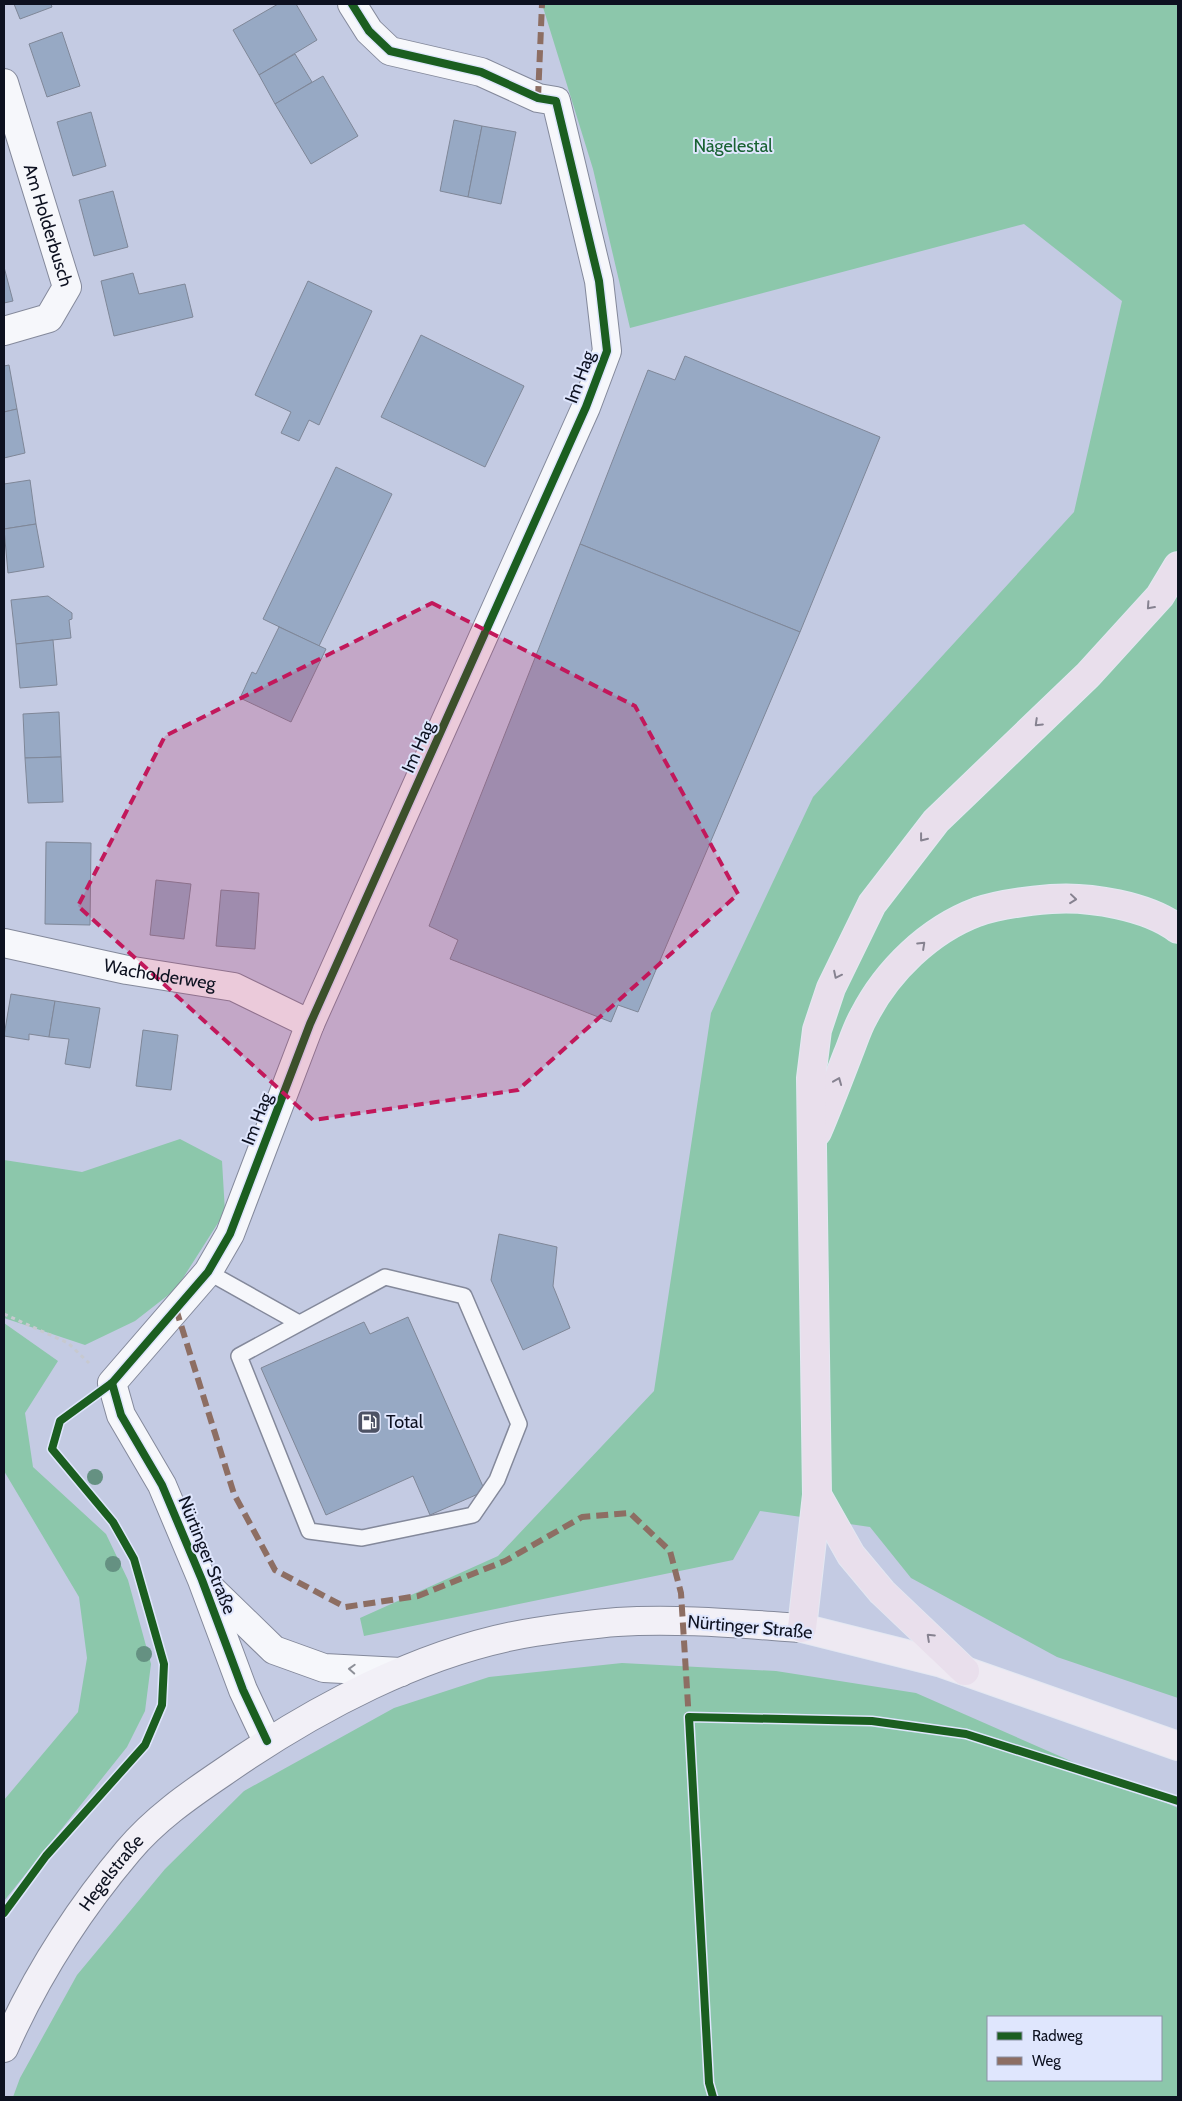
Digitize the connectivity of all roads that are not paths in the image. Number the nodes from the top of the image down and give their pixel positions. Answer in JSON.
{"nodes":[{"id":1,"x":352,"y":4,"type":"edge"},
{"id":2,"x":4,"y":84,"type":"edge"},
{"id":3,"x":4,"y":332,"type":"edge"},
{"id":4,"x":1178,"y":566,"type":"edge"},
{"id":5,"x":1178,"y":929,"type":"edge"},
{"id":6,"x":4,"y":943,"type":"edge"},
{"id":7,"x":310,"y":1024,"type":"junction"},
{"id":8,"x":813,"y":1143,"type":"junction"},
{"id":9,"x":208,"y":1272,"type":"junction"},
{"id":10,"x":299,"y":1323,"type":"junction"},
{"id":11,"x":112,"y":1383,"type":"joint"},
{"id":12,"x":817,"y":1495,"type":"junction"},
{"id":13,"x":202,"y":1580,"type":"junction"},
{"id":14,"x":802,"y":1628,"type":"junction"},
{"id":15,"x":966,"y":1670,"type":"junction"},
{"id":16,"x":401,"y":1672,"type":"junction"},
{"id":17,"x":268,"y":1741,"type":"junction"},
{"id":18,"x":1178,"y":1746,"type":"edge"},
{"id":19,"x":4,"y":2048,"type":"edge"}],
"edges":[{"from":1,"to":7,"type":"street","name":"Im Hag"},
{"from":2,"to":3,"type":"street","name":"Am Holderbusch"},
{"from":4,"to":8,"type":"highway","one_way":true},
{"from":8,"to":5,"type":"highway","one_way":true},
{"from":6,"to":7,"type":"street","name":"Wacholderweg"},
{"from":7,"to":9,"type":"street","name":"Im Hag"},
{"from":8,"to":12,"type":"highway"},
{"from":9,"to":10,"type":"lane"},
{"from":9,"to":11,"type":"street","name":"Im Hag"},
{"from":10,"to":10,"type":"lane"},
{"from":11,"to":13,"type":"street","name":"Nürtinger Straße"},
{"from":12,"to":14,"type":"highway"},
{"from":15,"to":12,"type":"highway","one_way":true},
{"from":16,"to":13,"type":"street","name":"Nürtinger Straße","one_way":true},
{"from":13,"to":17,"type":"street","name":"Nürtinger Straße"},
{"from":14,"to":15,"type":"main road","name":"Nürtinger Straße"},
{"from":14,"to":16,"type":"main road","name":"Nürtinger Straße"},
{"from":15,"to":18,"type":"main road","name":"Nürtinger Straße"},
{"from":16,"to":17,"type":"main road","name":"Nürtinger Straße"},
{"from":17,"to":19,"type":"main road","name":"Hegelstraße"}]}
